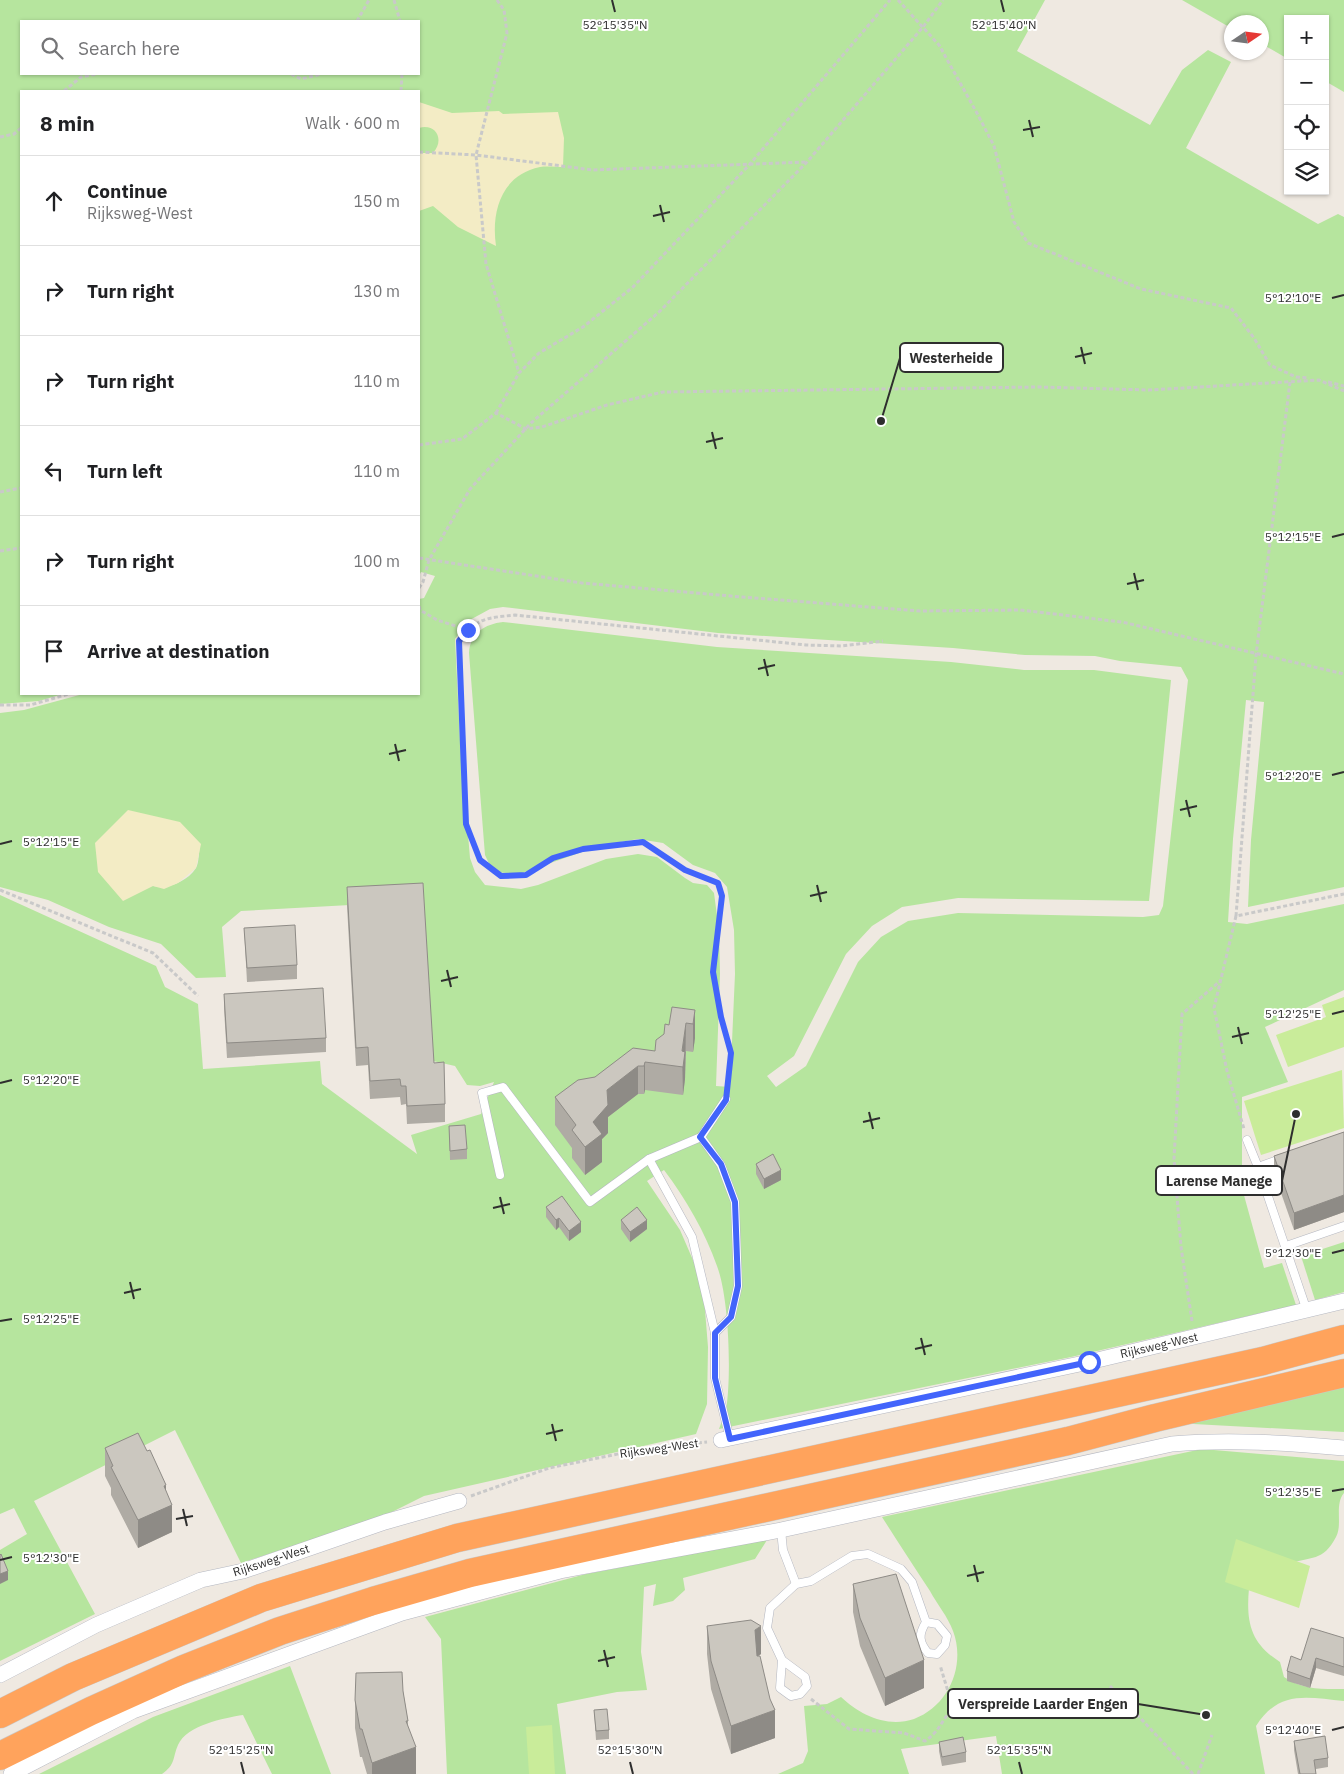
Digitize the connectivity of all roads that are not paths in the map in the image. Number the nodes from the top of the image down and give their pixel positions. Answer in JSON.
{"nodes":[{"id":1,"x":726,"y":1100,"type":"road end"},
{"id":2,"x":700,"y":1137,"type":"junction"},
{"id":3,"x":1247,"y":1140,"type":"road end"},
{"id":4,"x":1292,"y":1155,"type":"edge"},
{"id":5,"x":649,"y":1159,"type":"junction"},
{"id":6,"x":1258,"y":1167,"type":"junction"},
{"id":7,"x":500,"y":1176,"type":"dead end"},
{"id":8,"x":1344,"y":1226,"type":"edge"},
{"id":9,"x":1286,"y":1246,"type":"junction"},
{"id":10,"x":1344,"y":1301,"type":"edge"},
{"id":11,"x":1307,"y":1311,"type":"junction"},
{"id":12,"x":715,"y":1333,"type":"junction"},
{"id":13,"x":1344,"y":1339,"type":"edge"},
{"id":14,"x":1344,"y":1373,"type":"edge"},
{"id":15,"x":725,"y":1440,"type":"joint"},
{"id":16,"x":1344,"y":1448,"type":"edge"},
{"id":17,"x":459,"y":1501,"type":"road end"},
{"id":18,"x":781,"y":1530,"type":"junction"},
{"id":19,"x":796,"y":1584,"type":"junction"},
{"id":20,"x":926,"y":1622,"type":"junction"},
{"id":21,"x":782,"y":1660,"type":"junction"},
{"id":22,"x":0,"y":1675,"type":"edge"},
{"id":23,"x":0,"y":1714,"type":"edge"},
{"id":24,"x":0,"y":1756,"type":"edge"},
{"id":25,"x":11,"y":1774,"type":"edge"}],
"edges":[{"from":1,"to":2,"type":"lane"},
{"from":2,"to":5,"type":"lane"},
{"from":2,"to":12,"type":"lane"},
{"from":3,"to":6,"type":"lane"},
{"from":4,"to":6,"type":"lane"},
{"from":5,"to":7,"type":"lane"},
{"from":5,"to":12,"type":"lane"},
{"from":6,"to":9,"type":"lane"},
{"from":8,"to":9,"type":"lane"},
{"from":9,"to":11,"type":"lane"},
{"from":10,"to":11,"type":"street","name":"Rijksweg-West"},
{"from":11,"to":15,"type":"street","name":"Rijksweg-West"},
{"from":12,"to":15,"type":"lane"},
{"from":13,"to":23,"type":"highway"},
{"from":14,"to":24,"type":"highway"},
{"from":16,"to":18,"type":"street"},
{"from":17,"to":22,"type":"street","name":"Rijksweg-West"},
{"from":18,"to":19,"type":"lane"},
{"from":18,"to":25,"type":"street"},
{"from":19,"to":20,"type":"lane"},
{"from":19,"to":21,"type":"lane"},
{"from":20,"to":20,"type":"lane"},
{"from":21,"to":21,"type":"lane"}]}
